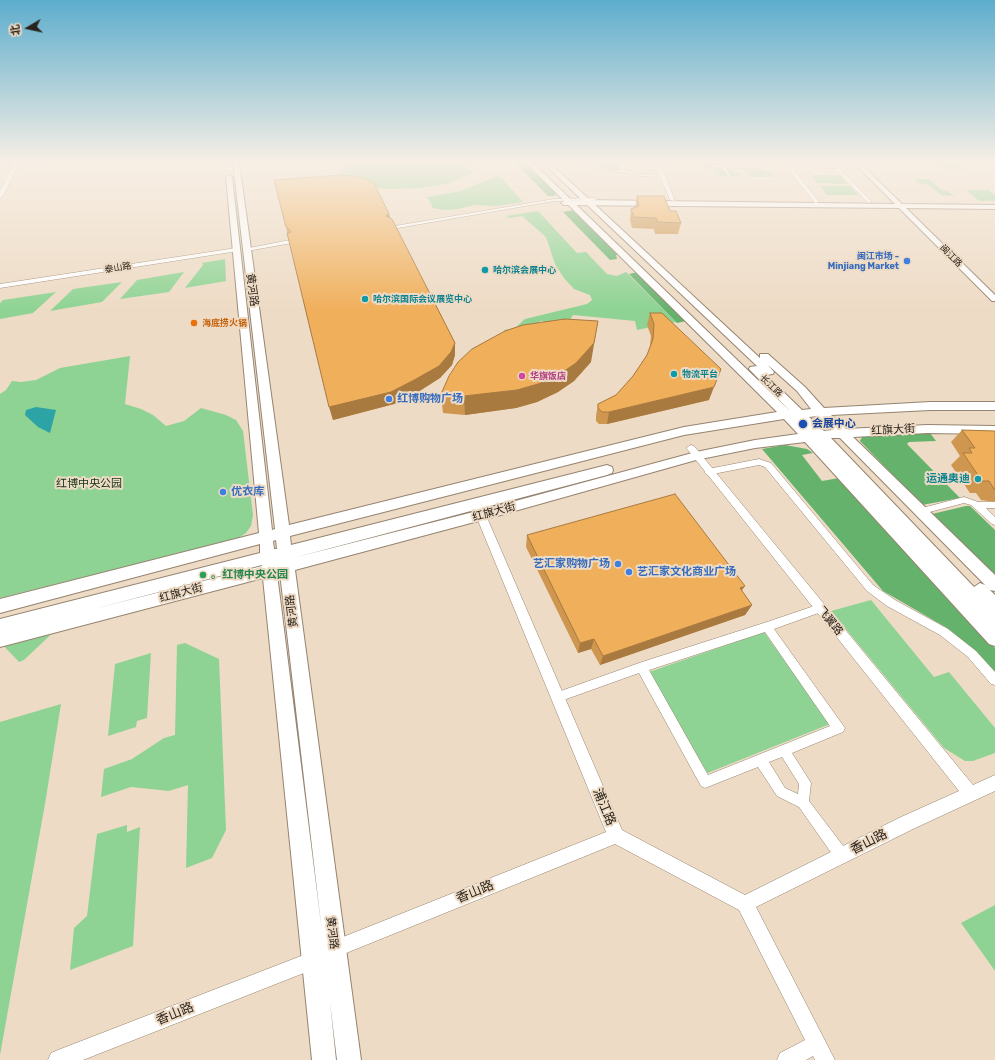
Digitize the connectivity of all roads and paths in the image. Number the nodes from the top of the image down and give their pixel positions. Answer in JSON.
{"nodes":[{"id":1,"x":235,"y":211,"type":"edge"},
{"id":2,"x":239,"y":211,"type":"edge"},
{"id":3,"x":504,"y":211,"type":"edge"},
{"id":4,"x":589,"y":211,"type":"edge"},
{"id":5,"x":590,"y":211,"type":"edge"},
{"id":6,"x":591,"y":211,"type":"edge"},
{"id":7,"x":907,"y":211,"type":"edge"},
{"id":8,"x":908,"y":211,"type":"edge"},
{"id":9,"x":392,"y":227,"type":"edge"},
{"id":10,"x":290,"y":242,"type":"edge"},
{"id":11,"x":241,"y":250,"type":"junction"},
{"id":12,"x":0,"y":286,"type":"edge"},
{"id":13,"x":995,"y":294,"type":"edge"},
{"id":14,"x":995,"y":299,"type":"edge"},
{"id":15,"x":801,"y":389,"type":"junction"},
{"id":16,"x":765,"y":393,"type":"junction"},
{"id":17,"x":995,"y":406,"type":"edge"},
{"id":18,"x":850,"y":408,"type":"junction"},
{"id":19,"x":995,"y":414,"type":"edge"},
{"id":20,"x":765,"y":417,"type":"junction"},
{"id":21,"x":995,"y":422,"type":"edge"},
{"id":22,"x":815,"y":424,"type":"junction"},
{"id":23,"x":995,"y":430,"type":"edge"},
{"id":24,"x":863,"y":432,"type":"junction"},
{"id":25,"x":786,"y":440,"type":"junction"},
{"id":26,"x":693,"y":452,"type":"junction"},
{"id":27,"x":825,"y":454,"type":"junction"},
{"id":28,"x":863,"y":454,"type":"junction"},
{"id":29,"x":708,"y":472,"type":"junction"},
{"id":30,"x":976,"y":505,"type":"junction"},
{"id":31,"x":995,"y":505,"type":"edge"},
{"id":32,"x":479,"y":510,"type":"junction"},
{"id":33,"x":922,"y":511,"type":"junction"},
{"id":34,"x":995,"y":522,"type":"edge"},
{"id":35,"x":285,"y":547,"type":"junction"},
{"id":36,"x":267,"y":552,"type":"junction"},
{"id":37,"x":995,"y":585,"type":"edge"},
{"id":38,"x":995,"y":605,"type":"edge"},
{"id":39,"x":0,"y":606,"type":"edge"},
{"id":40,"x":820,"y":608,"type":"junction"},
{"id":41,"x":0,"y":612,"type":"edge"},
{"id":42,"x":995,"y":620,"type":"edge"},
{"id":43,"x":0,"y":626,"type":"edge"},
{"id":44,"x":767,"y":627,"type":"junction"},
{"id":45,"x":995,"y":639,"type":"edge"},
{"id":46,"x":0,"y":640,"type":"edge"},
{"id":47,"x":642,"y":667,"type":"junction"},
{"id":48,"x":995,"y":680,"type":"edge"},
{"id":49,"x":558,"y":697,"type":"junction"},
{"id":50,"x":784,"y":750,"type":"junction"},
{"id":51,"x":761,"y":760,"type":"junction"},
{"id":52,"x":995,"y":783,"type":"edge"},
{"id":53,"x":970,"y":793,"type":"junction"},
{"id":54,"x":803,"y":803,"type":"junction"},
{"id":55,"x":616,"y":836,"type":"junction"},
{"id":56,"x":842,"y":856,"type":"junction"},
{"id":57,"x":745,"y":904,"type":"junction"},
{"id":58,"x":334,"y":949,"type":"junction"},
{"id":59,"x":314,"y":960,"type":"junction"},
{"id":60,"x":821,"y":1052,"type":"edge"},
{"id":61,"x":58,"y":1060,"type":"edge"},
{"id":62,"x":324,"y":1060,"type":"edge"},
{"id":63,"x":349,"y":1060,"type":"edge"},
{"id":64,"x":787,"y":1060,"type":"edge"}],
"edges":[{"from":1,"to":11,"type":"main road","name":"黄河路"},
{"from":2,"to":11,"type":"main road","name":"黄河路"},
{"from":3,"to":9,"type":"street"},
{"from":4,"to":16,"type":"main road"},
{"from":5,"to":22,"type":"main road","name":"长江路"},
{"from":6,"to":15,"type":"main road"},
{"from":7,"to":14,"type":"main road","name":"闽江路"},
{"from":8,"to":13,"type":"main road","name":"闽江路"},
{"from":10,"to":11,"type":"street","name":"泰山路"},
{"from":11,"to":12,"type":"street","name":"泰山路"},
{"from":11,"to":35,"type":"main road","name":"黄河路"},
{"from":11,"to":36,"type":"main road","name":"黄河路"},
{"from":15,"to":18,"type":"main road"},
{"from":15,"to":22,"type":"main road"},
{"from":16,"to":20,"type":"main road"},
{"from":16,"to":22,"type":"main road"},
{"from":17,"to":18,"type":"main road","name":"红旗大街"},
{"from":18,"to":22,"type":"main road","name":"红旗大街"},
{"from":19,"to":22,"type":"main road","name":"红旗大街"},
{"from":20,"to":22,"type":"main road","name":"红旗大街"},
{"from":20,"to":35,"type":"main road","name":"红旗大街"},
{"from":21,"to":22,"type":"main road","name":"红旗大街"},
{"from":22,"to":24,"type":"main road","name":"红旗大街"},
{"from":22,"to":25,"type":"main road","name":"红旗大街"},
{"from":22,"to":26,"type":"main road","name":"红旗大街"},
{"from":22,"to":27,"type":"main road"},
{"from":22,"to":28,"type":"main road"},
{"from":22,"to":35,"type":"main road","name":"红旗大街"},
{"from":22,"to":38,"type":"main road","name":"长江路"},
{"from":22,"to":42,"type":"main road","name":"长江路"},
{"from":23,"to":24,"type":"main road","name":"红旗大街"},
{"from":24,"to":28,"type":"main road"},
{"from":25,"to":26,"type":"main road","name":"红旗大街"},
{"from":25,"to":27,"type":"main road"},
{"from":26,"to":29,"type":"street","name":"飞翼路"},
{"from":26,"to":32,"type":"main road","name":"红旗大街"},
{"from":27,"to":45,"type":"main road"},
{"from":28,"to":33,"type":"main road"},
{"from":29,"to":40,"type":"street","name":"飞翼路"},
{"from":29,"to":48,"type":"street"},
{"from":30,"to":31,"type":"street"},
{"from":30,"to":33,"type":"street"},
{"from":30,"to":34,"type":"street"},
{"from":32,"to":35,"type":"main road","name":"红旗大街"},
{"from":32,"to":49,"type":"street","name":"浦江路"},
{"from":33,"to":37,"type":"main road"},
{"from":35,"to":36,"type":"main road","name":"红旗大街"},
{"from":35,"to":36,"type":"main road","name":"红旗大街"},
{"from":35,"to":58,"type":"main road","name":"黄河路"},
{"from":36,"to":39,"type":"main road","name":"红旗大街"},
{"from":36,"to":41,"type":"main road","name":"红旗大街"},
{"from":36,"to":43,"type":"main road","name":"红旗大街"},
{"from":36,"to":46,"type":"main road","name":"红旗大街"},
{"from":36,"to":59,"type":"main road","name":"黄河路"},
{"from":40,"to":44,"type":"street"},
{"from":40,"to":53,"type":"street","name":"飞翼路"},
{"from":44,"to":47,"type":"street"},
{"from":44,"to":50,"type":"street"},
{"from":47,"to":49,"type":"street"},
{"from":47,"to":51,"type":"street"},
{"from":49,"to":55,"type":"street","name":"浦江路"},
{"from":50,"to":51,"type":"street"},
{"from":50,"to":54,"type":"street"},
{"from":51,"to":54,"type":"street"},
{"from":52,"to":53,"type":"street","name":"香山路"},
{"from":53,"to":56,"type":"street","name":"香山路"},
{"from":54,"to":56,"type":"street"},
{"from":55,"to":57,"type":"street","name":"浦江路"},
{"from":55,"to":58,"type":"street","name":"香山路"},
{"from":56,"to":57,"type":"street","name":"香山路"},
{"from":57,"to":60,"type":"street"},
{"from":58,"to":63,"type":"main road","name":"黄河路"},
{"from":59,"to":61,"type":"street","name":"香山路"},
{"from":59,"to":62,"type":"main road","name":"黄河路"},
{"from":60,"to":64,"type":"street"}]}
